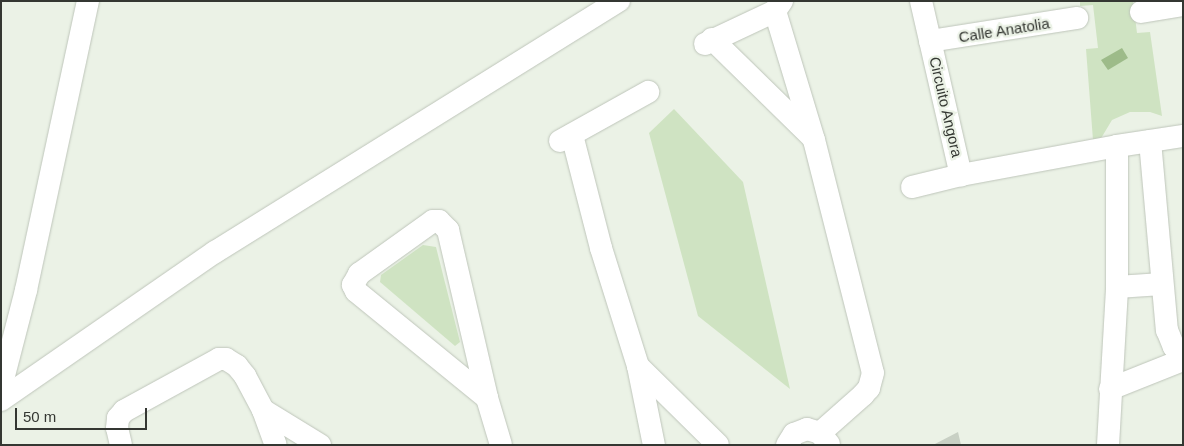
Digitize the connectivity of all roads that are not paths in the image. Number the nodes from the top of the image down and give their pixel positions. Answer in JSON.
{"nodes":[{"id":1,"x":88,"y":1,"type":"edge"},
{"id":2,"x":619,"y":1,"type":"edge"},
{"id":3,"x":921,"y":1,"type":"edge"},
{"id":4,"x":1183,"y":5,"type":"edge"},
{"id":5,"x":779,"y":6,"type":"edge"},
{"id":6,"x":1140,"y":12,"type":"dead end"},
{"id":7,"x":1077,"y":18,"type":"dead end"},
{"id":8,"x":930,"y":41,"type":"junction"},
{"id":9,"x":648,"y":92,"type":"dead end"},
{"id":10,"x":1183,"y":136,"type":"edge"},
{"id":11,"x":814,"y":140,"type":"junction"},
{"id":12,"x":1150,"y":141,"type":"junction"},
{"id":13,"x":1117,"y":146,"type":"junction"},
{"id":14,"x":961,"y":175,"type":"junction"},
{"id":15,"x":912,"y":187,"type":"dead end"},
{"id":16,"x":1162,"y":284,"type":"junction"},
{"id":17,"x":1117,"y":287,"type":"junction"},
{"id":18,"x":1183,"y":355,"type":"edge"},
{"id":19,"x":1183,"y":360,"type":"edge"},
{"id":20,"x":638,"y":366,"type":"junction"},
{"id":21,"x":1,"y":387,"type":"edge"},
{"id":22,"x":1110,"y":389,"type":"junction"},
{"id":23,"x":486,"y":398,"type":"junction"},
{"id":24,"x":1,"y":400,"type":"edge"},
{"id":25,"x":263,"y":410,"type":"junction"},
{"id":26,"x":824,"y":439,"type":"edge"},
{"id":27,"x":121,"y":445,"type":"edge"},
{"id":28,"x":276,"y":445,"type":"edge"},
{"id":29,"x":320,"y":445,"type":"edge"},
{"id":30,"x":501,"y":445,"type":"edge"},
{"id":31,"x":654,"y":445,"type":"edge"},
{"id":32,"x":718,"y":445,"type":"edge"},
{"id":33,"x":787,"y":445,"type":"edge"},
{"id":34,"x":1108,"y":445,"type":"edge"}],
"edges":[{"from":1,"to":21,"type":"street"},
{"from":2,"to":24,"type":"street"},
{"from":3,"to":8,"type":"street","name":"Circuito Angora"},
{"from":4,"to":6,"type":"street"},
{"from":5,"to":11,"type":"street"},
{"from":5,"to":11,"type":"street"},
{"from":7,"to":8,"type":"street","name":"Calle Anatolia"},
{"from":8,"to":14,"type":"street","name":"Circuito Angora"},
{"from":9,"to":20,"type":"street"},
{"from":10,"to":12,"type":"street","name":"Circuito Angora"},
{"from":11,"to":26,"type":"street"},
{"from":12,"to":13,"type":"street","name":"Circuito Angora"},
{"from":12,"to":16,"type":"street"},
{"from":13,"to":14,"type":"street","name":"Circuito Angora"},
{"from":13,"to":17,"type":"street"},
{"from":14,"to":15,"type":"street"},
{"from":16,"to":17,"type":"street"},
{"from":16,"to":18,"type":"street"},
{"from":17,"to":22,"type":"street"},
{"from":19,"to":22,"type":"street"},
{"from":20,"to":31,"type":"street"},
{"from":20,"to":32,"type":"street"},
{"from":22,"to":34,"type":"street"},
{"from":23,"to":23,"type":"street"},
{"from":23,"to":30,"type":"street"},
{"from":25,"to":27,"type":"street"},
{"from":25,"to":28,"type":"street"},
{"from":25,"to":29,"type":"street"},
{"from":26,"to":33,"type":"street"}]}
